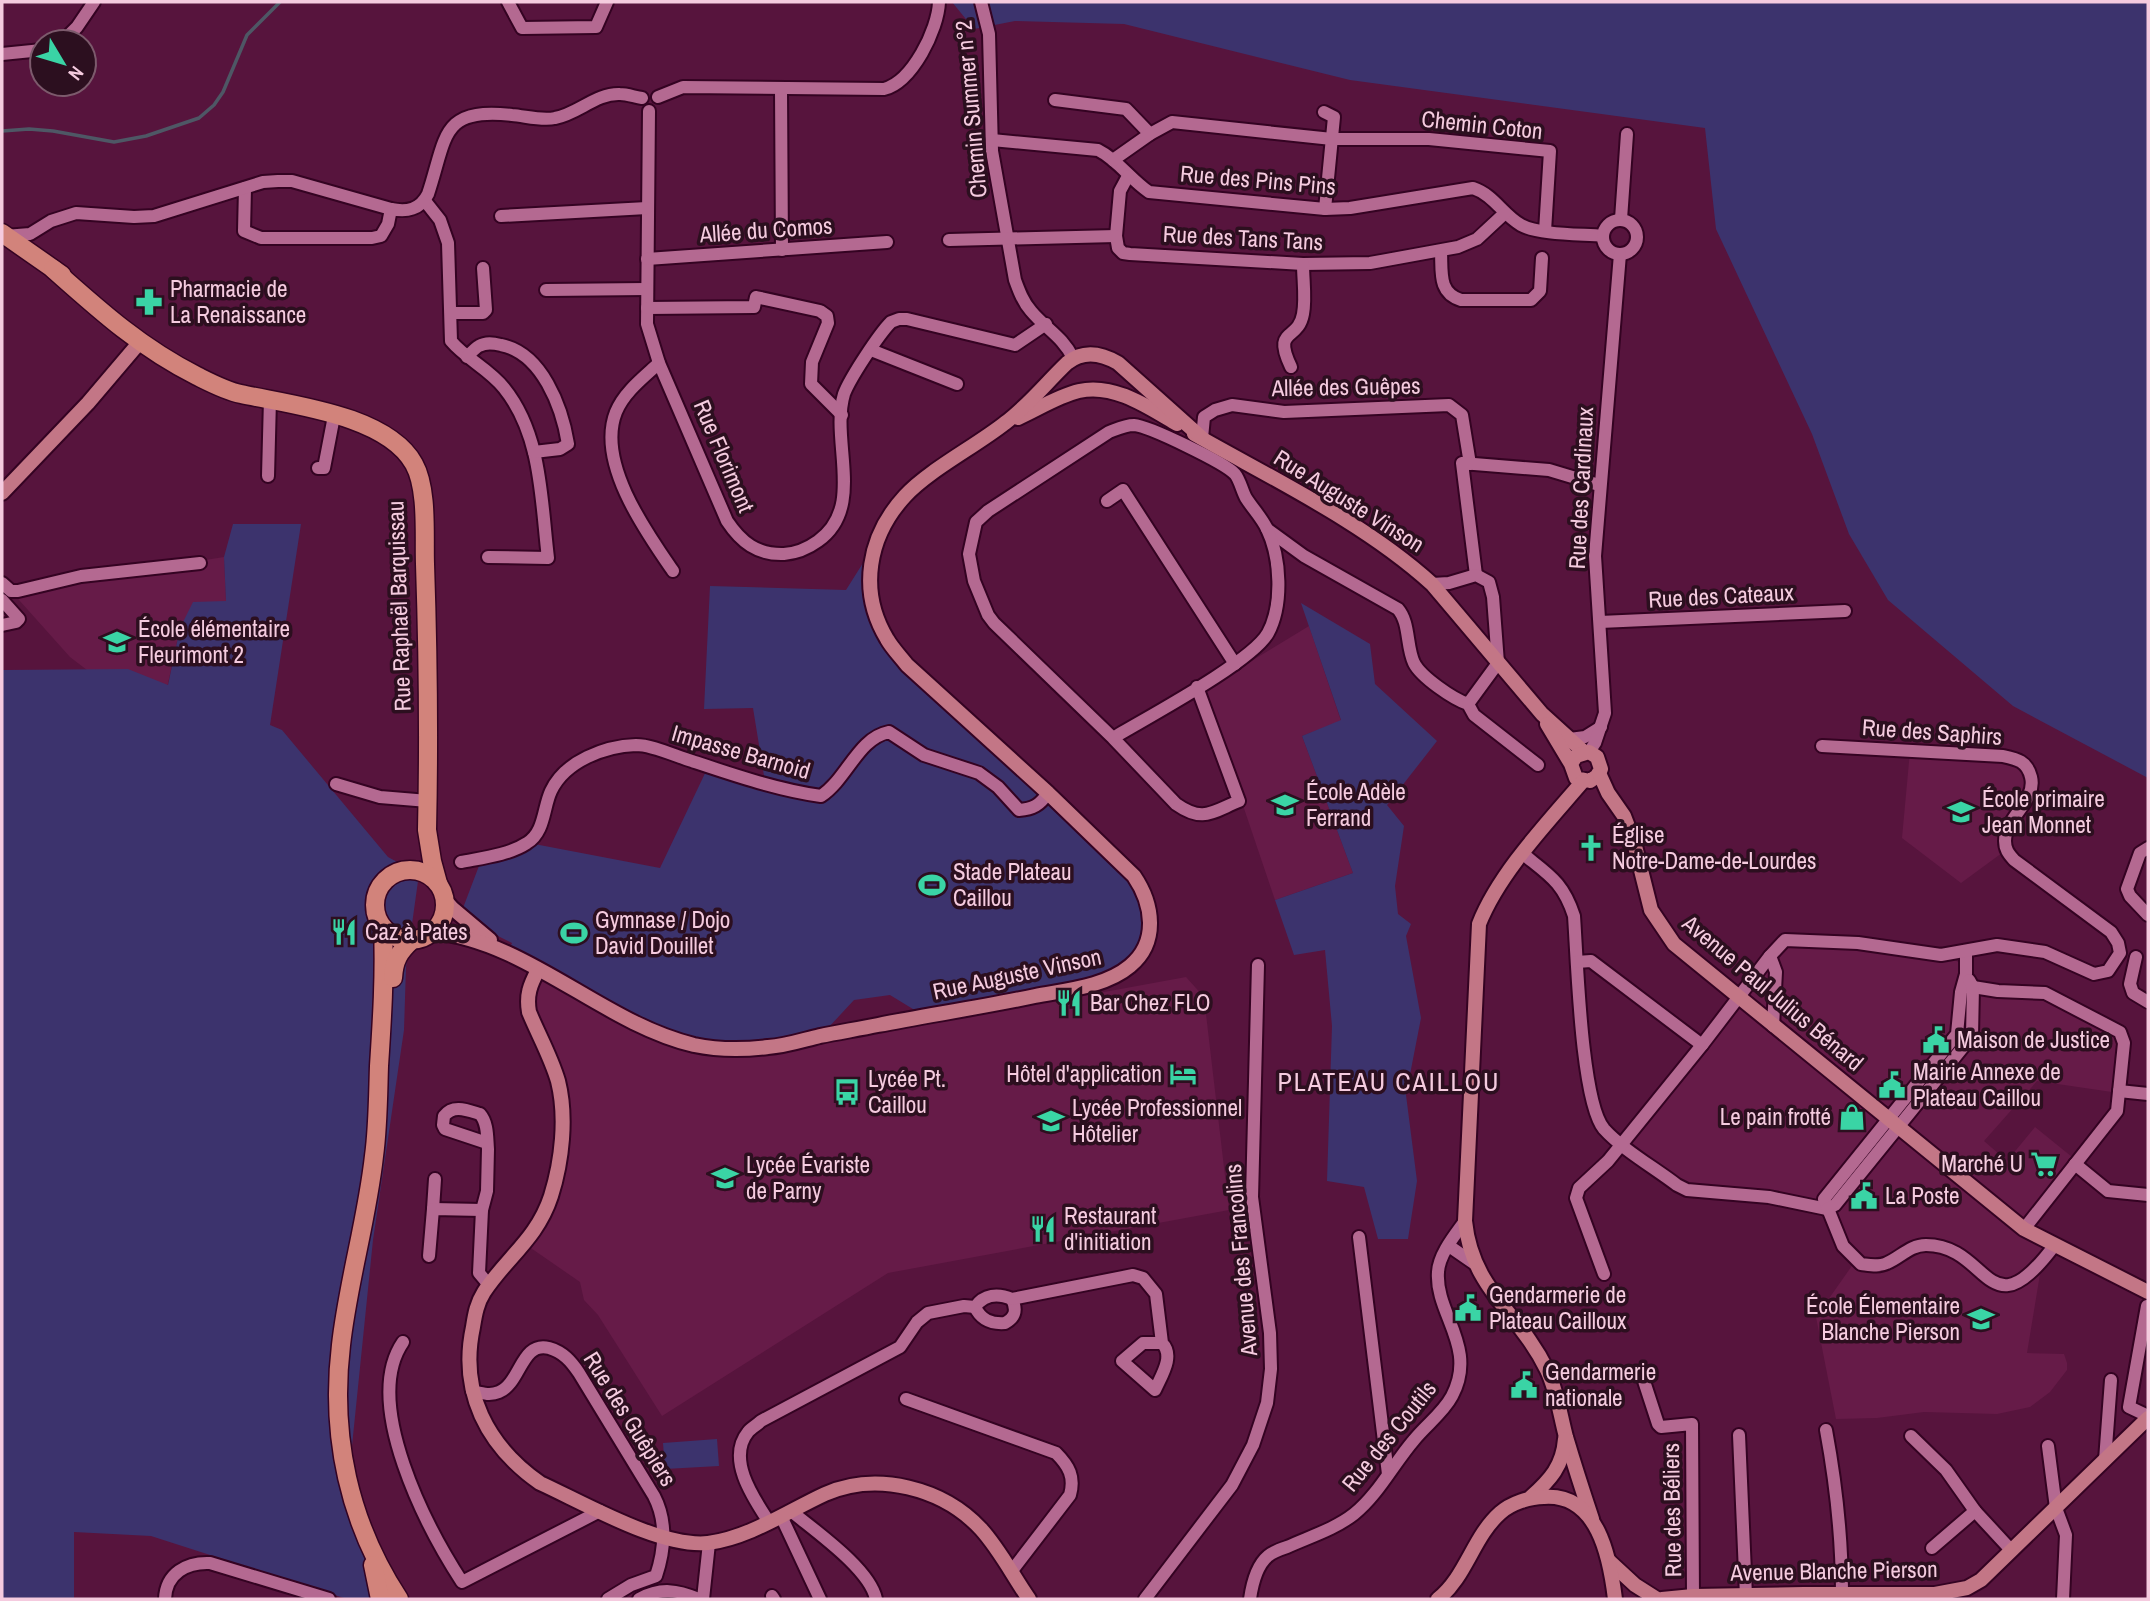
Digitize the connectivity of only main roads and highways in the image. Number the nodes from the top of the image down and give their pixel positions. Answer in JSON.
{"nodes":[{"id":1,"x":3,"y":234,"type":"edge"},
{"id":2,"x":53,"y":269,"type":"junction"},
{"id":3,"x":139,"y":343,"type":"junction"},
{"id":4,"x":1070,"y":361,"type":"junction"},
{"id":5,"x":1135,"y":377,"type":"junction"},
{"id":6,"x":1108,"y":391,"type":"junction"},
{"id":7,"x":1075,"y":392,"type":"junction"},
{"id":8,"x":267,"y":399,"type":"junction"},
{"id":9,"x":1004,"y":424,"type":"junction"},
{"id":10,"x":1206,"y":441,"type":"junction"},
{"id":11,"x":2,"y":493,"type":"edge"},
{"id":12,"x":1542,"y":714,"type":"junction"},
{"id":13,"x":1586,"y":767,"type":"junction"},
{"id":14,"x":427,"y":830,"type":"junction"},
{"id":15,"x":403,"y":870,"type":"junction"},
{"id":16,"x":442,"y":891,"type":"junction"},
{"id":17,"x":383,"y":928,"type":"junction"},
{"id":18,"x":433,"y":932,"type":"junction"},
{"id":19,"x":412,"y":940,"type":"junction"},
{"id":20,"x":507,"y":954,"type":"junction"},
{"id":21,"x":538,"y":970,"type":"junction"},
{"id":22,"x":2148,"y":1299,"type":"edge"},
{"id":23,"x":2148,"y":1417,"type":"edge"},
{"id":24,"x":1565,"y":1434,"type":"junction"},
{"id":25,"x":1531,"y":1497,"type":"junction"},
{"id":26,"x":1592,"y":1519,"type":"junction"},
{"id":27,"x":364,"y":1535,"type":"junction"},
{"id":28,"x":1609,"y":1561,"type":"junction"},
{"id":29,"x":1760,"y":1597,"type":"edge"},
{"id":30,"x":380,"y":1599,"type":"edge"},
{"id":31,"x":399,"y":1599,"type":"edge"},
{"id":32,"x":408,"y":1599,"type":"edge"},
{"id":33,"x":1028,"y":1599,"type":"edge"},
{"id":34,"x":1438,"y":1599,"type":"edge"},
{"id":35,"x":1615,"y":1599,"type":"edge"},
{"id":36,"x":1657,"y":1599,"type":"edge"},
{"id":37,"x":1662,"y":1599,"type":"edge"}],
"edges":[{"from":1,"to":2,"type":"main road","name":"Rue Raphaël Barquissau"},
{"from":2,"to":3,"type":"main road","name":"Rue Raphaël Barquissau"},
{"from":2,"to":8,"type":"main road","name":"Rue Raphaël Barquissau"},
{"from":3,"to":8,"type":"main road"},
{"from":3,"to":11,"type":"main road"},
{"from":4,"to":5,"type":"main road","name":"Rue Auguste Vinson"},
{"from":4,"to":7,"type":"main road"},
{"from":4,"to":9,"type":"main road","name":"Rue Auguste Vinson"},
{"from":5,"to":6,"type":"main road"},
{"from":5,"to":10,"type":"main road","name":"Rue Auguste Vinson"},
{"from":6,"to":7,"type":"main road","name":"Rue Auguste Vinson"},
{"from":6,"to":10,"type":"main road","name":"Rue Auguste Vinson"},
{"from":7,"to":9,"type":"main road","name":"Rue Auguste Vinson"},
{"from":8,"to":14,"type":"main road","name":"Rue Raphaël Barquissau"},
{"from":9,"to":21,"type":"main road","name":"Rue Auguste Vinson"},
{"from":10,"to":12,"type":"main road","name":"Rue Auguste Vinson"},
{"from":12,"to":13,"type":"main road"},
{"from":12,"to":13,"type":"main road","name":"Avenue Paul Julius Bénard"},
{"from":13,"to":22,"type":"main road","name":"Avenue Paul Julius Bénard"},
{"from":13,"to":24,"type":"main road"},
{"from":14,"to":15,"type":"main road","name":"Rue Raphaël Barquissau"},
{"from":14,"to":16,"type":"main road","name":"Rue Raphaël Barquissau"},
{"from":15,"to":16,"type":"main road"},
{"from":15,"to":17,"type":"main road"},
{"from":16,"to":18,"type":"main road"},
{"from":16,"to":20,"type":"main road","name":"Rue Auguste Vinson"},
{"from":17,"to":19,"type":"main road"},
{"from":17,"to":27,"type":"main road"},
{"from":18,"to":19,"type":"main road"},
{"from":18,"to":20,"type":"main road","name":"Rue Auguste Vinson"},
{"from":19,"to":32,"type":"main road"},
{"from":20,"to":21,"type":"main road","name":"Rue Auguste Vinson"},
{"from":21,"to":33,"type":"main road"},
{"from":23,"to":29,"type":"main road","name":"Avenue Blanche Pierson"},
{"from":24,"to":25,"type":"main road"},
{"from":24,"to":26,"type":"main road"},
{"from":25,"to":26,"type":"main road"},
{"from":25,"to":34,"type":"main road"},
{"from":26,"to":28,"type":"main road"},
{"from":27,"to":30,"type":"main road"},
{"from":27,"to":31,"type":"main road"},
{"from":28,"to":35,"type":"main road"},
{"from":28,"to":36,"type":"main road"},
{"from":29,"to":37,"type":"main road","name":"Avenue Blanche Pierson"}]}
